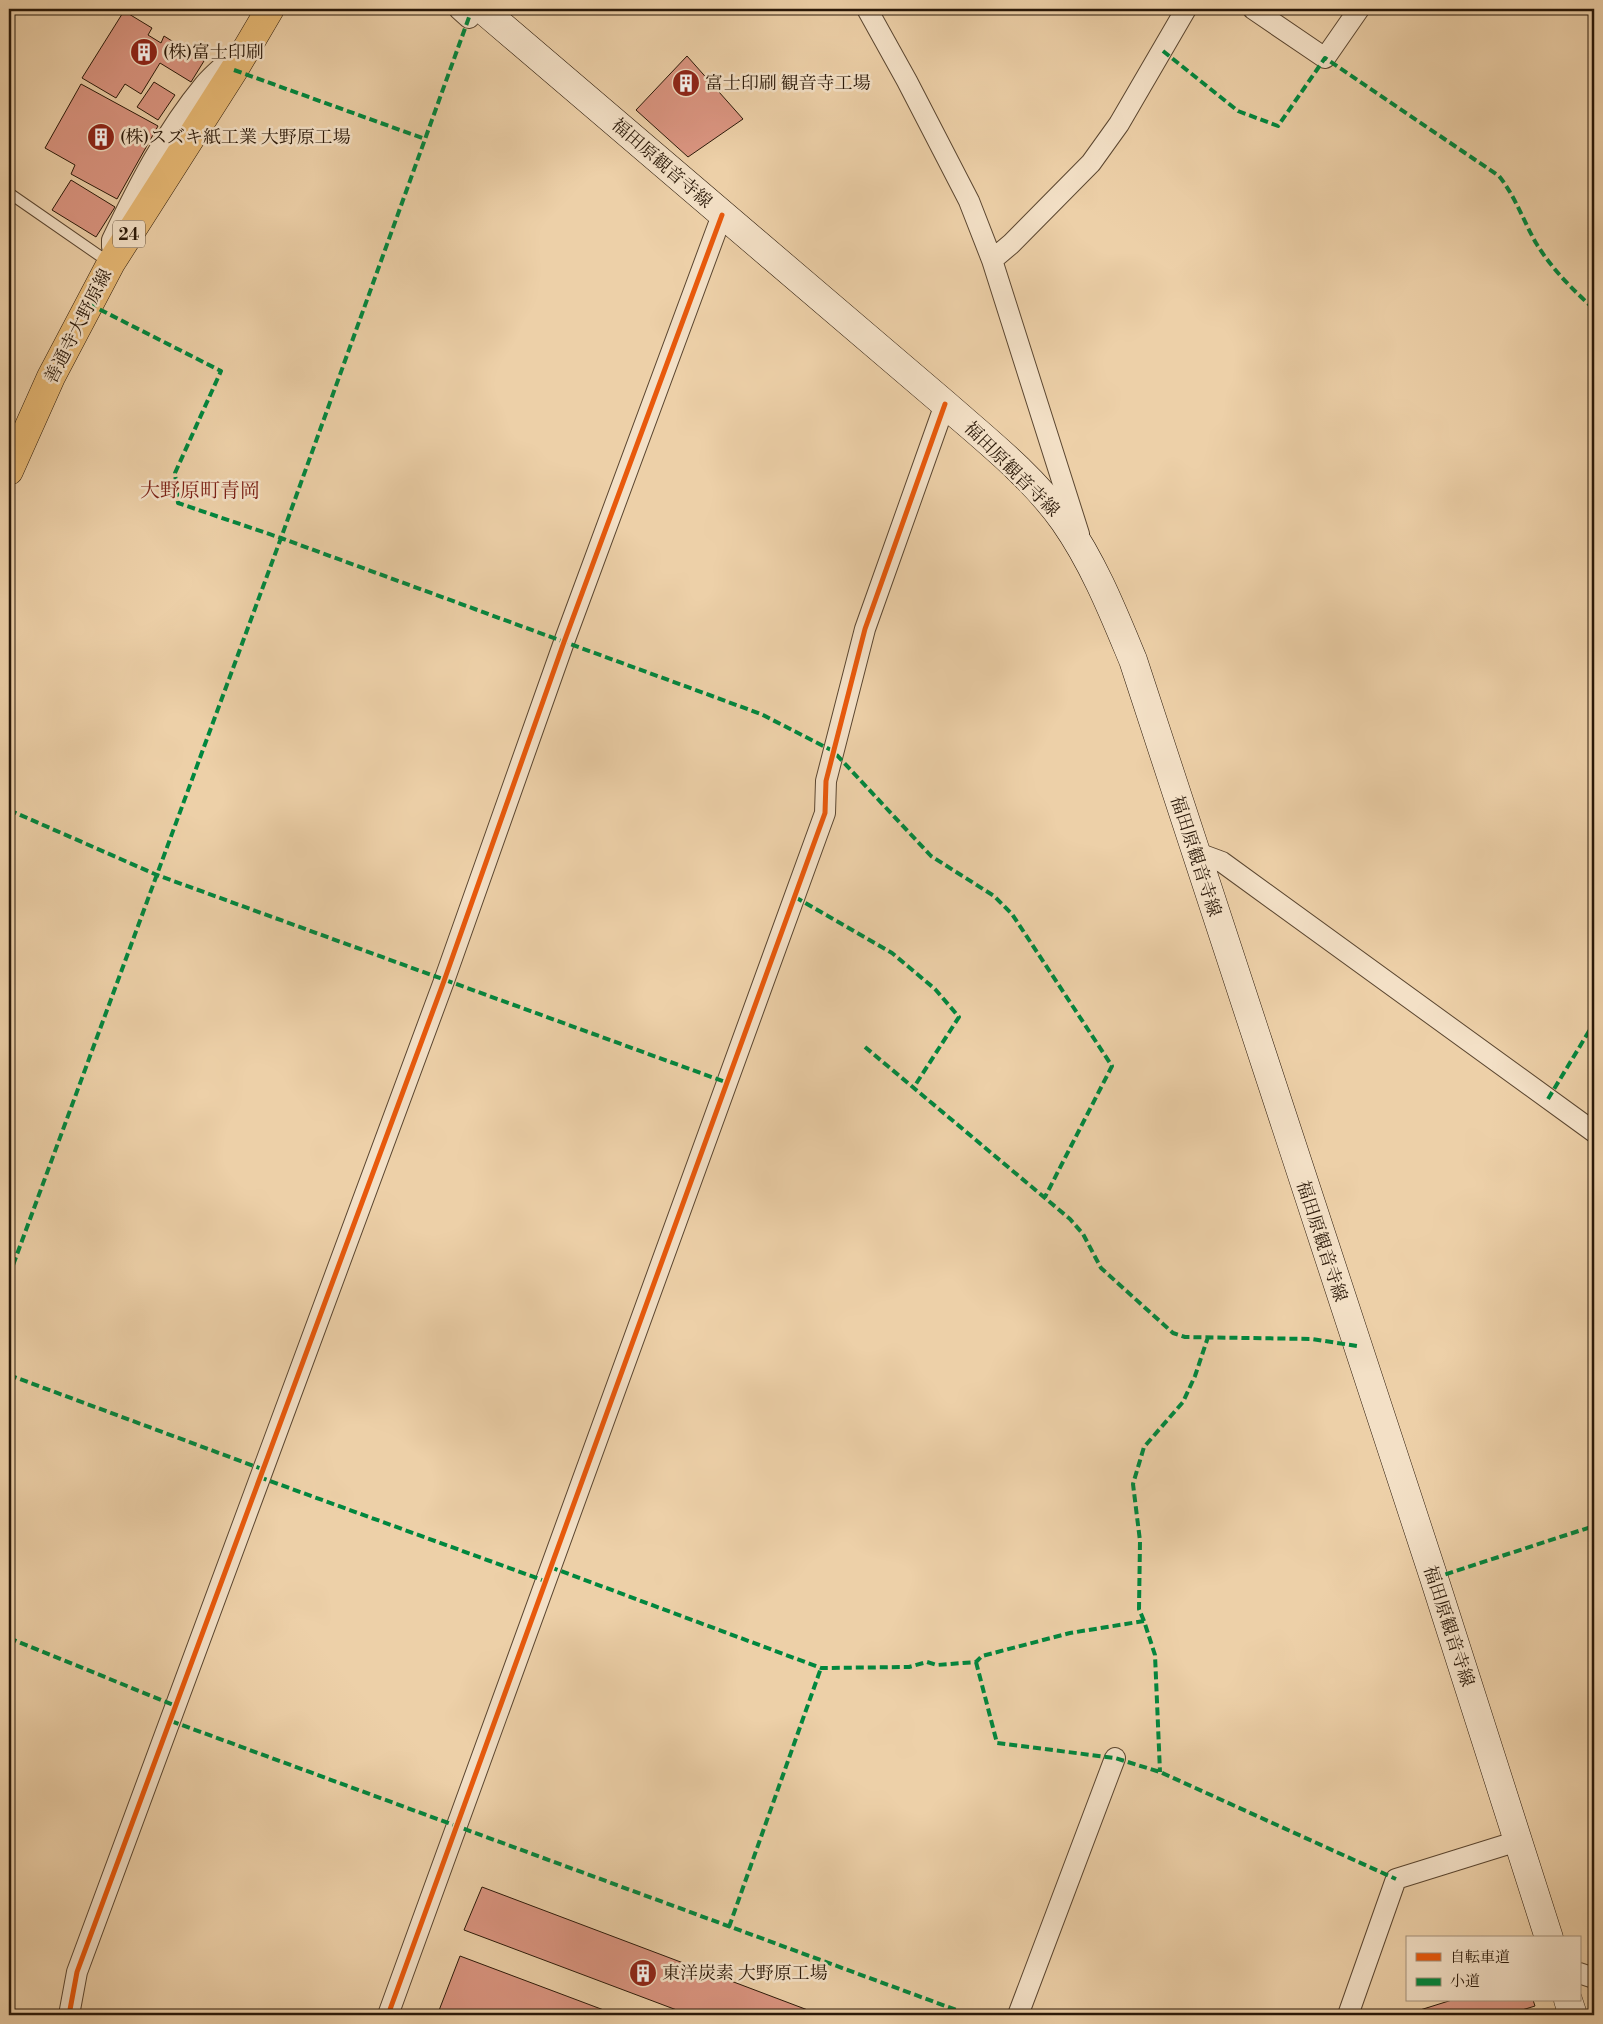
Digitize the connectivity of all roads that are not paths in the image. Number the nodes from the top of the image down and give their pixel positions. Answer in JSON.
{"nodes":[{"id":1,"x":270,"y":9,"type":"edge"},
{"id":2,"x":867,"y":9,"type":"edge"},
{"id":3,"x":1186,"y":9,"type":"edge"},
{"id":4,"x":1253,"y":9,"type":"edge"},
{"id":5,"x":1360,"y":9,"type":"edge"},
{"id":6,"x":470,"y":12,"type":"edge"},
{"id":7,"x":9,"y":193,"type":"edge"},
{"id":8,"x":722,"y":215,"type":"junction"},
{"id":9,"x":992,"y":260,"type":"junction"},
{"id":10,"x":111,"y":263,"type":"junction"},
{"id":11,"x":945,"y":404,"type":"junction"},
{"id":12,"x":9,"y":471,"type":"edge"},
{"id":13,"x":1086,"y":556,"type":"junction"},
{"id":14,"x":1195,"y":852,"type":"junction"},
{"id":15,"x":1594,"y":1132,"type":"edge"},
{"id":16,"x":1115,"y":1758,"type":"dead end"},
{"id":17,"x":1518,"y":1841,"type":"junction"},
{"id":18,"x":1548,"y":1936,"type":"edge"},
{"id":19,"x":1580,"y":1973,"type":"edge"},
{"id":20,"x":1594,"y":1978,"type":"edge"},
{"id":21,"x":1569,"y":2002,"type":"edge"},
{"id":22,"x":69,"y":2015,"type":"edge"},
{"id":23,"x":388,"y":2015,"type":"edge"},
{"id":24,"x":1018,"y":2015,"type":"edge"},
{"id":25,"x":1348,"y":2015,"type":"edge"},
{"id":26,"x":1573,"y":2015,"type":"edge"}],
"edges":[{"from":1,"to":10,"type":"main road","name":"善通寺大野原線","number":"24"},
{"from":2,"to":9,"type":"street"},
{"from":3,"to":9,"type":"street"},
{"from":4,"to":5,"type":"street"},
{"from":6,"to":8,"type":"main road","name":"福田原観音寺線"},
{"from":7,"to":10,"type":"lane"},
{"from":8,"to":11,"type":"main road","name":"福田原観音寺線"},
{"from":8,"to":22,"type":"street"},
{"from":9,"to":13,"type":"street"},
{"from":10,"to":12,"type":"main road","name":"善通寺大野原線","number":"24"},
{"from":11,"to":13,"type":"main road","name":"福田原観音寺線"},
{"from":11,"to":23,"type":"street"},
{"from":13,"to":14,"type":"main road","name":"福田原観音寺線"},
{"from":14,"to":15,"type":"street"},
{"from":14,"to":17,"type":"main road","name":"福田原観音寺線"},
{"from":16,"to":24,"type":"street"},
{"from":17,"to":18,"type":"main road","name":"福田原観音寺線"},
{"from":17,"to":25,"type":"street"},
{"from":19,"to":20,"type":"street"},
{"from":21,"to":26,"type":"main road"}]}
